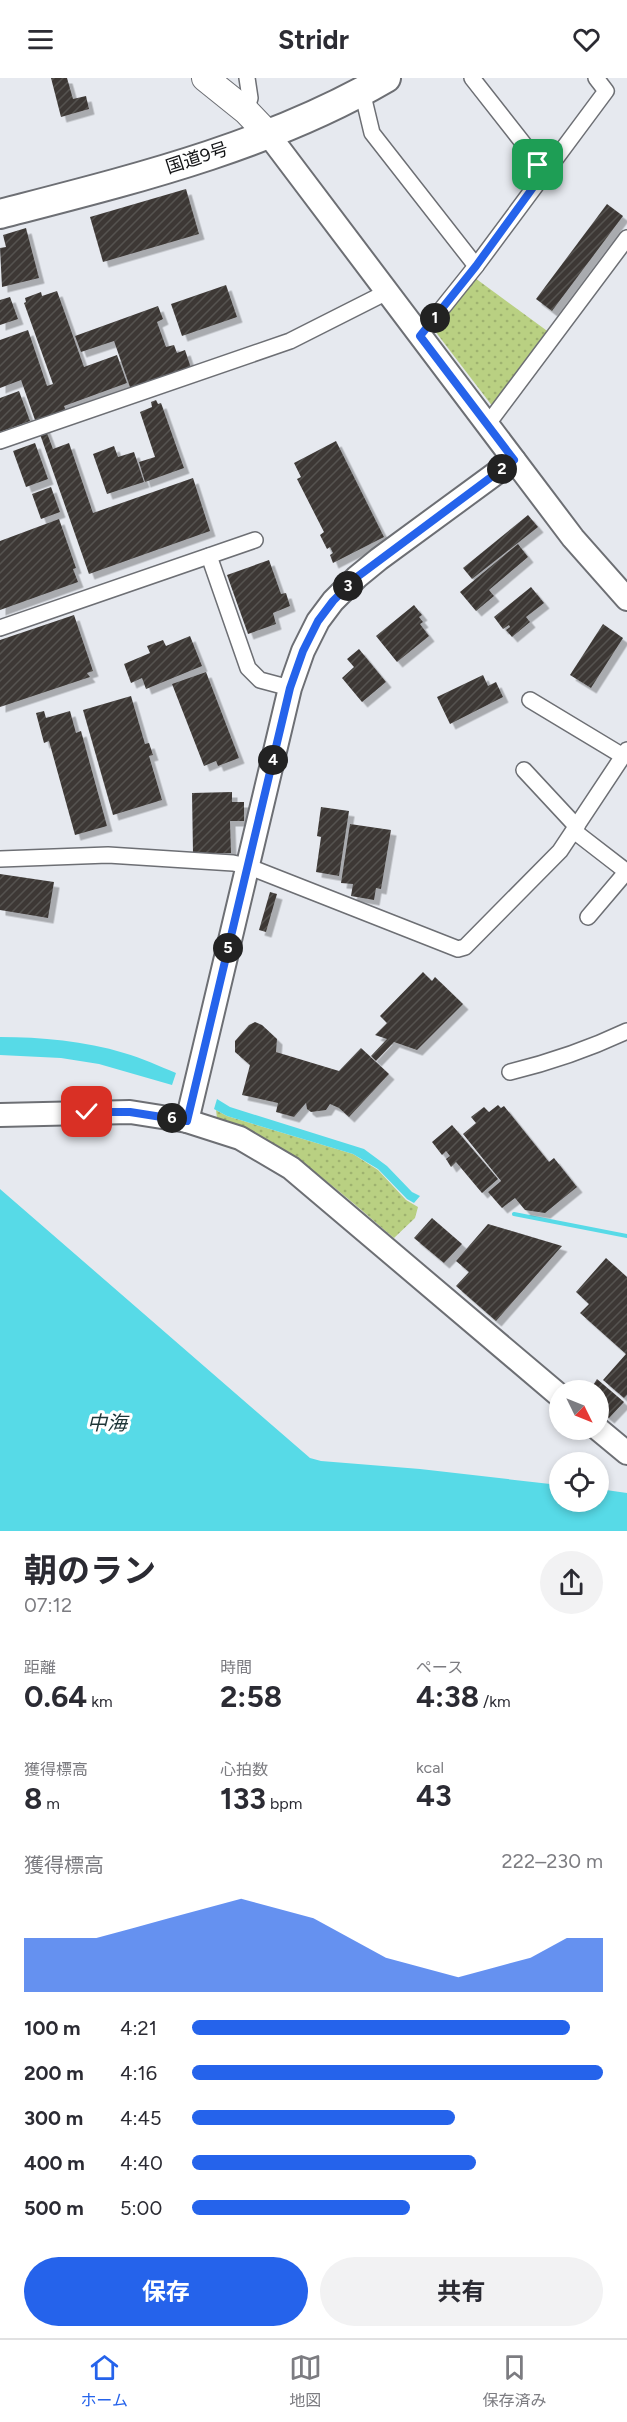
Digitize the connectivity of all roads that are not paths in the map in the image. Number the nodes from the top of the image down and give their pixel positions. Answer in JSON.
{"nodes":[{"id":1,"x":204,"y":78,"type":"edge"},
{"id":2,"x":247,"y":78,"type":"edge"},
{"id":3,"x":472,"y":78,"type":"edge"},
{"id":4,"x":596,"y":78,"type":"edge"},
{"id":5,"x":369,"y":82,"type":"edge"},
{"id":6,"x":246,"y":111,"type":"junction"},
{"id":7,"x":268,"y":134,"type":"junction"},
{"id":8,"x":545,"y":171,"type":"junction"},
{"id":9,"x":0,"y":214,"type":"edge"},
{"id":10,"x":627,"y":238,"type":"edge"},
{"id":11,"x":476,"y":266,"type":"junction"},
{"id":12,"x":387,"y":292,"type":"junction"},
{"id":13,"x":420,"y":336,"type":"junction"},
{"id":14,"x":487,"y":425,"type":"junction"},
{"id":15,"x":0,"y":441,"type":"edge"},
{"id":16,"x":514,"y":460,"type":"junction"},
{"id":17,"x":255,"y":540,"type":"dead end"},
{"id":18,"x":209,"y":556,"type":"junction"},
{"id":19,"x":627,"y":599,"type":"edge"},
{"id":20,"x":0,"y":628,"type":"edge"},
{"id":21,"x":290,"y":688,"type":"junction"},
{"id":22,"x":530,"y":700,"type":"dead end"},
{"id":23,"x":625,"y":753,"type":"edge"},
{"id":24,"x":524,"y":770,"type":"dead end"},
{"id":25,"x":575,"y":829,"type":"junction"},
{"id":26,"x":0,"y":859,"type":"edge"},
{"id":27,"x":247,"y":866,"type":"junction"},
{"id":28,"x":627,"y":872,"type":"edge"},
{"id":29,"x":588,"y":917,"type":"dead end"},
{"id":30,"x":627,"y":1031,"type":"edge"},
{"id":31,"x":510,"y":1072,"type":"dead end"},
{"id":32,"x":7,"y":1115,"type":"edge"},
{"id":33,"x":187,"y":1121,"type":"junction"},
{"id":34,"x":549,"y":1387,"type":"edge"},
{"id":35,"x":609,"y":1438,"type":"edge"},
{"id":36,"x":627,"y":1453,"type":"edge"}],
"edges":[{"from":1,"to":6,"type":"main road"},
{"from":2,"to":6,"type":"street"},
{"from":3,"to":8,"type":"street"},
{"from":4,"to":8,"type":"street"},
{"from":5,"to":7,"type":"highway","name":"国道9号"},
{"from":5,"to":11,"type":"street"},
{"from":6,"to":7,"type":"main road"},
{"from":7,"to":9,"type":"highway","name":"国道9号"},
{"from":7,"to":12,"type":"street"},
{"from":8,"to":11,"type":"street"},
{"from":10,"to":14,"type":"street"},
{"from":11,"to":13,"type":"street"},
{"from":12,"to":13,"type":"street"},
{"from":12,"to":15,"type":"street"},
{"from":13,"to":14,"type":"street"},
{"from":14,"to":16,"type":"street"},
{"from":16,"to":19,"type":"street"},
{"from":16,"to":21,"type":"street"},
{"from":17,"to":18,"type":"street"},
{"from":18,"to":20,"type":"street"},
{"from":18,"to":21,"type":"street"},
{"from":21,"to":27,"type":"street"},
{"from":22,"to":23,"type":"street"},
{"from":23,"to":25,"type":"street"},
{"from":24,"to":25,"type":"street"},
{"from":25,"to":27,"type":"street"},
{"from":25,"to":28,"type":"street"},
{"from":26,"to":27,"type":"street"},
{"from":27,"to":33,"type":"street"},
{"from":28,"to":29,"type":"street"},
{"from":30,"to":31,"type":"street"},
{"from":32,"to":33,"type":"street"},
{"from":33,"to":34,"type":"street"},
{"from":35,"to":36,"type":"street"}]}
